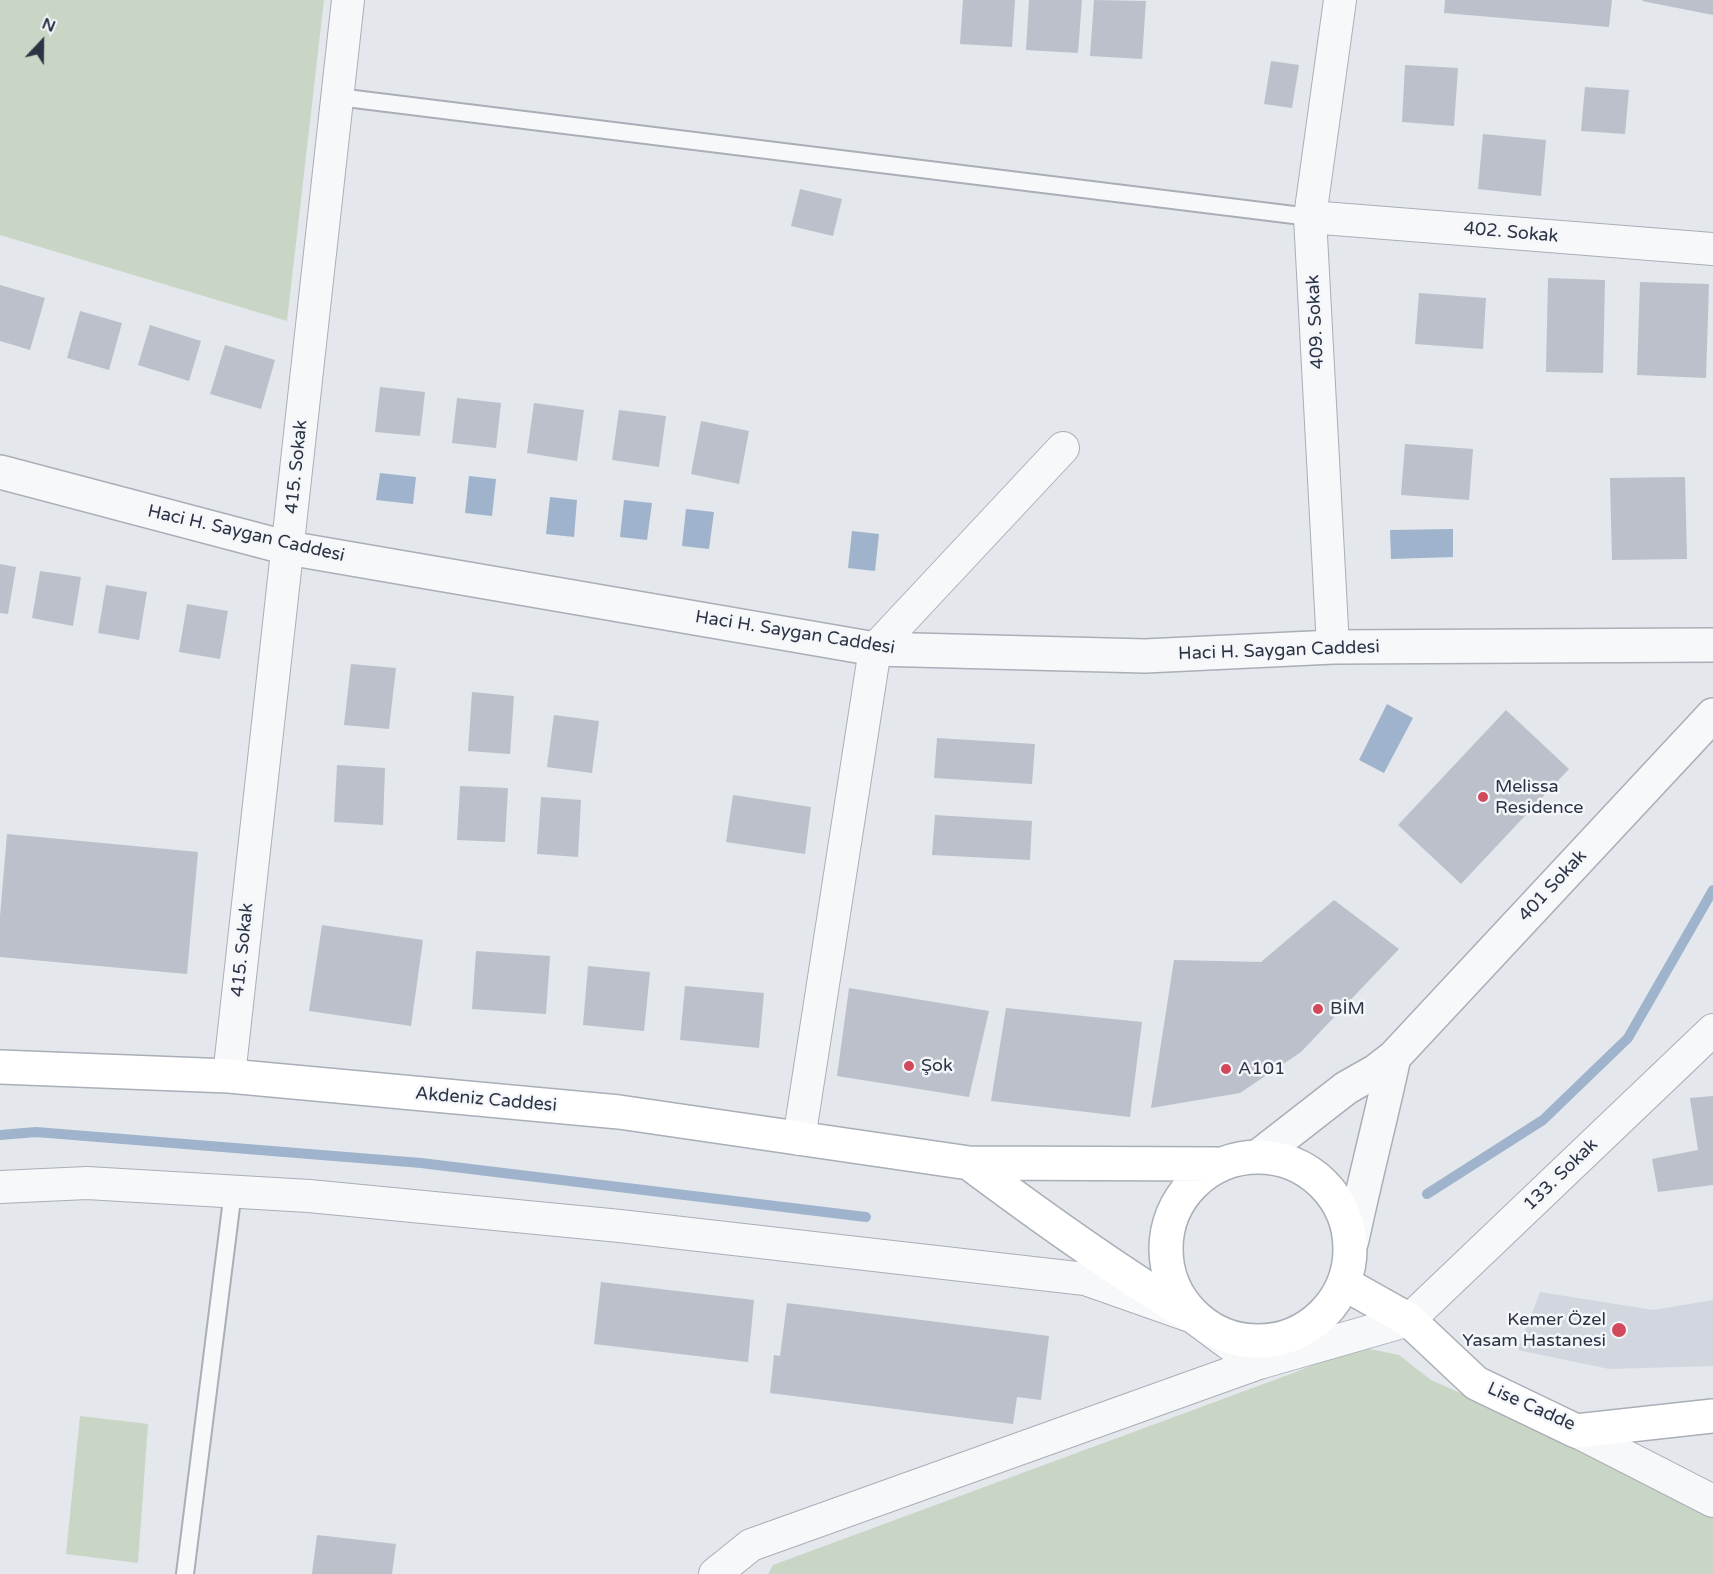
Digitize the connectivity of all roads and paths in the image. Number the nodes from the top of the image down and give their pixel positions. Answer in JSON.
{"nodes":[{"id":1,"x":348,"y":0,"type":"edge"},
{"id":2,"x":1340,"y":0,"type":"edge"},
{"id":3,"x":338,"y":97,"type":"junction"},
{"id":4,"x":1310,"y":217,"type":"junction"},
{"id":5,"x":1713,"y":249,"type":"edge"},
{"id":6,"x":1063,"y":448,"type":"dead end"},
{"id":7,"x":0,"y":472,"type":"edge"},
{"id":8,"x":288,"y":548,"type":"junction"},
{"id":9,"x":1713,"y":645,"type":"edge"},
{"id":10,"x":1334,"y":646,"type":"junction"},
{"id":11,"x":875,"y":649,"type":"junction"},
{"id":12,"x":1713,"y":715,"type":"edge"},
{"id":13,"x":1713,"y":1030,"type":"edge"},
{"id":14,"x":1394,"y":1057,"type":"junction"},
{"id":15,"x":0,"y":1067,"type":"edge"},
{"id":16,"x":229,"y":1076,"type":"junction"},
{"id":17,"x":799,"y":1139,"type":"junction"},
{"id":18,"x":1260,"y":1155,"type":"junction"},
{"id":19,"x":969,"y":1163,"type":"junction"},
{"id":20,"x":1216,"y":1164,"type":"junction"},
{"id":21,"x":0,"y":1187,"type":"edge"},
{"id":22,"x":233,"y":1191,"type":"junction"},
{"id":23,"x":1352,"y":1240,"type":"junction"},
{"id":24,"x":1345,"y":1284,"type":"junction"},
{"id":25,"x":1193,"y":1317,"type":"junction"},
{"id":26,"x":1409,"y":1320,"type":"junction"},
{"id":27,"x":1259,"y":1363,"type":"junction"},
{"id":28,"x":1713,"y":1416,"type":"edge"},
{"id":29,"x":1576,"y":1431,"type":"junction"},
{"id":30,"x":1713,"y":1501,"type":"edge"},
{"id":31,"x":185,"y":1574,"type":"edge"},
{"id":32,"x":715,"y":1574,"type":"edge"}],
"edges":[{"from":1,"to":3,"type":"street","name":"415. Sokak"},
{"from":2,"to":4,"type":"street","name":"409. Sokak"},
{"from":3,"to":4,"type":"lane"},
{"from":3,"to":8,"type":"street","name":"415. Sokak"},
{"from":4,"to":5,"type":"street","name":"402. Sokak"},
{"from":4,"to":10,"type":"street","name":"409. Sokak"},
{"from":6,"to":11,"type":"street"},
{"from":7,"to":8,"type":"street","name":"Haci H. Saygan Caddesi"},
{"from":8,"to":11,"type":"street","name":"Haci H. Saygan Caddesi"},
{"from":8,"to":16,"type":"street","name":"415. Sokak"},
{"from":9,"to":10,"type":"street","name":"Haci H. Saygan Caddesi"},
{"from":10,"to":11,"type":"street","name":"Haci H. Saygan Caddesi"},
{"from":11,"to":17,"type":"street"},
{"from":12,"to":14,"type":"street","name":"401 Sokak"},
{"from":13,"to":26,"type":"street","name":"133. Sokak"},
{"from":14,"to":18,"type":"street","name":"401 Sokak"},
{"from":14,"to":23,"type":"street"},
{"from":15,"to":16,"type":"main road","name":"Akdeniz Caddesi"},
{"from":16,"to":17,"type":"main road","name":"Akdeniz Caddesi"},
{"from":17,"to":19,"type":"main road","name":"Akdeniz Caddesi"},
{"from":18,"to":20,"type":"main road"},
{"from":18,"to":23,"type":"main road"},
{"from":19,"to":20,"type":"main road","name":"Akdeniz Caddesi"},
{"from":19,"to":25,"type":"main road"},
{"from":20,"to":25,"type":"main road"},
{"from":21,"to":22,"type":"street"},
{"from":22,"to":25,"type":"street"},
{"from":22,"to":31,"type":"lane"},
{"from":23,"to":24,"type":"main road"},
{"from":24,"to":25,"type":"main road"},
{"from":24,"to":26,"type":"main road"},
{"from":25,"to":27,"type":"street"},
{"from":26,"to":27,"type":"street"},
{"from":26,"to":29,"type":"main road","name":"Lise Cadde"},
{"from":27,"to":32,"type":"street"},
{"from":28,"to":29,"type":"main road","name":"Lise Cadde"},
{"from":29,"to":30,"type":"street"}]}
